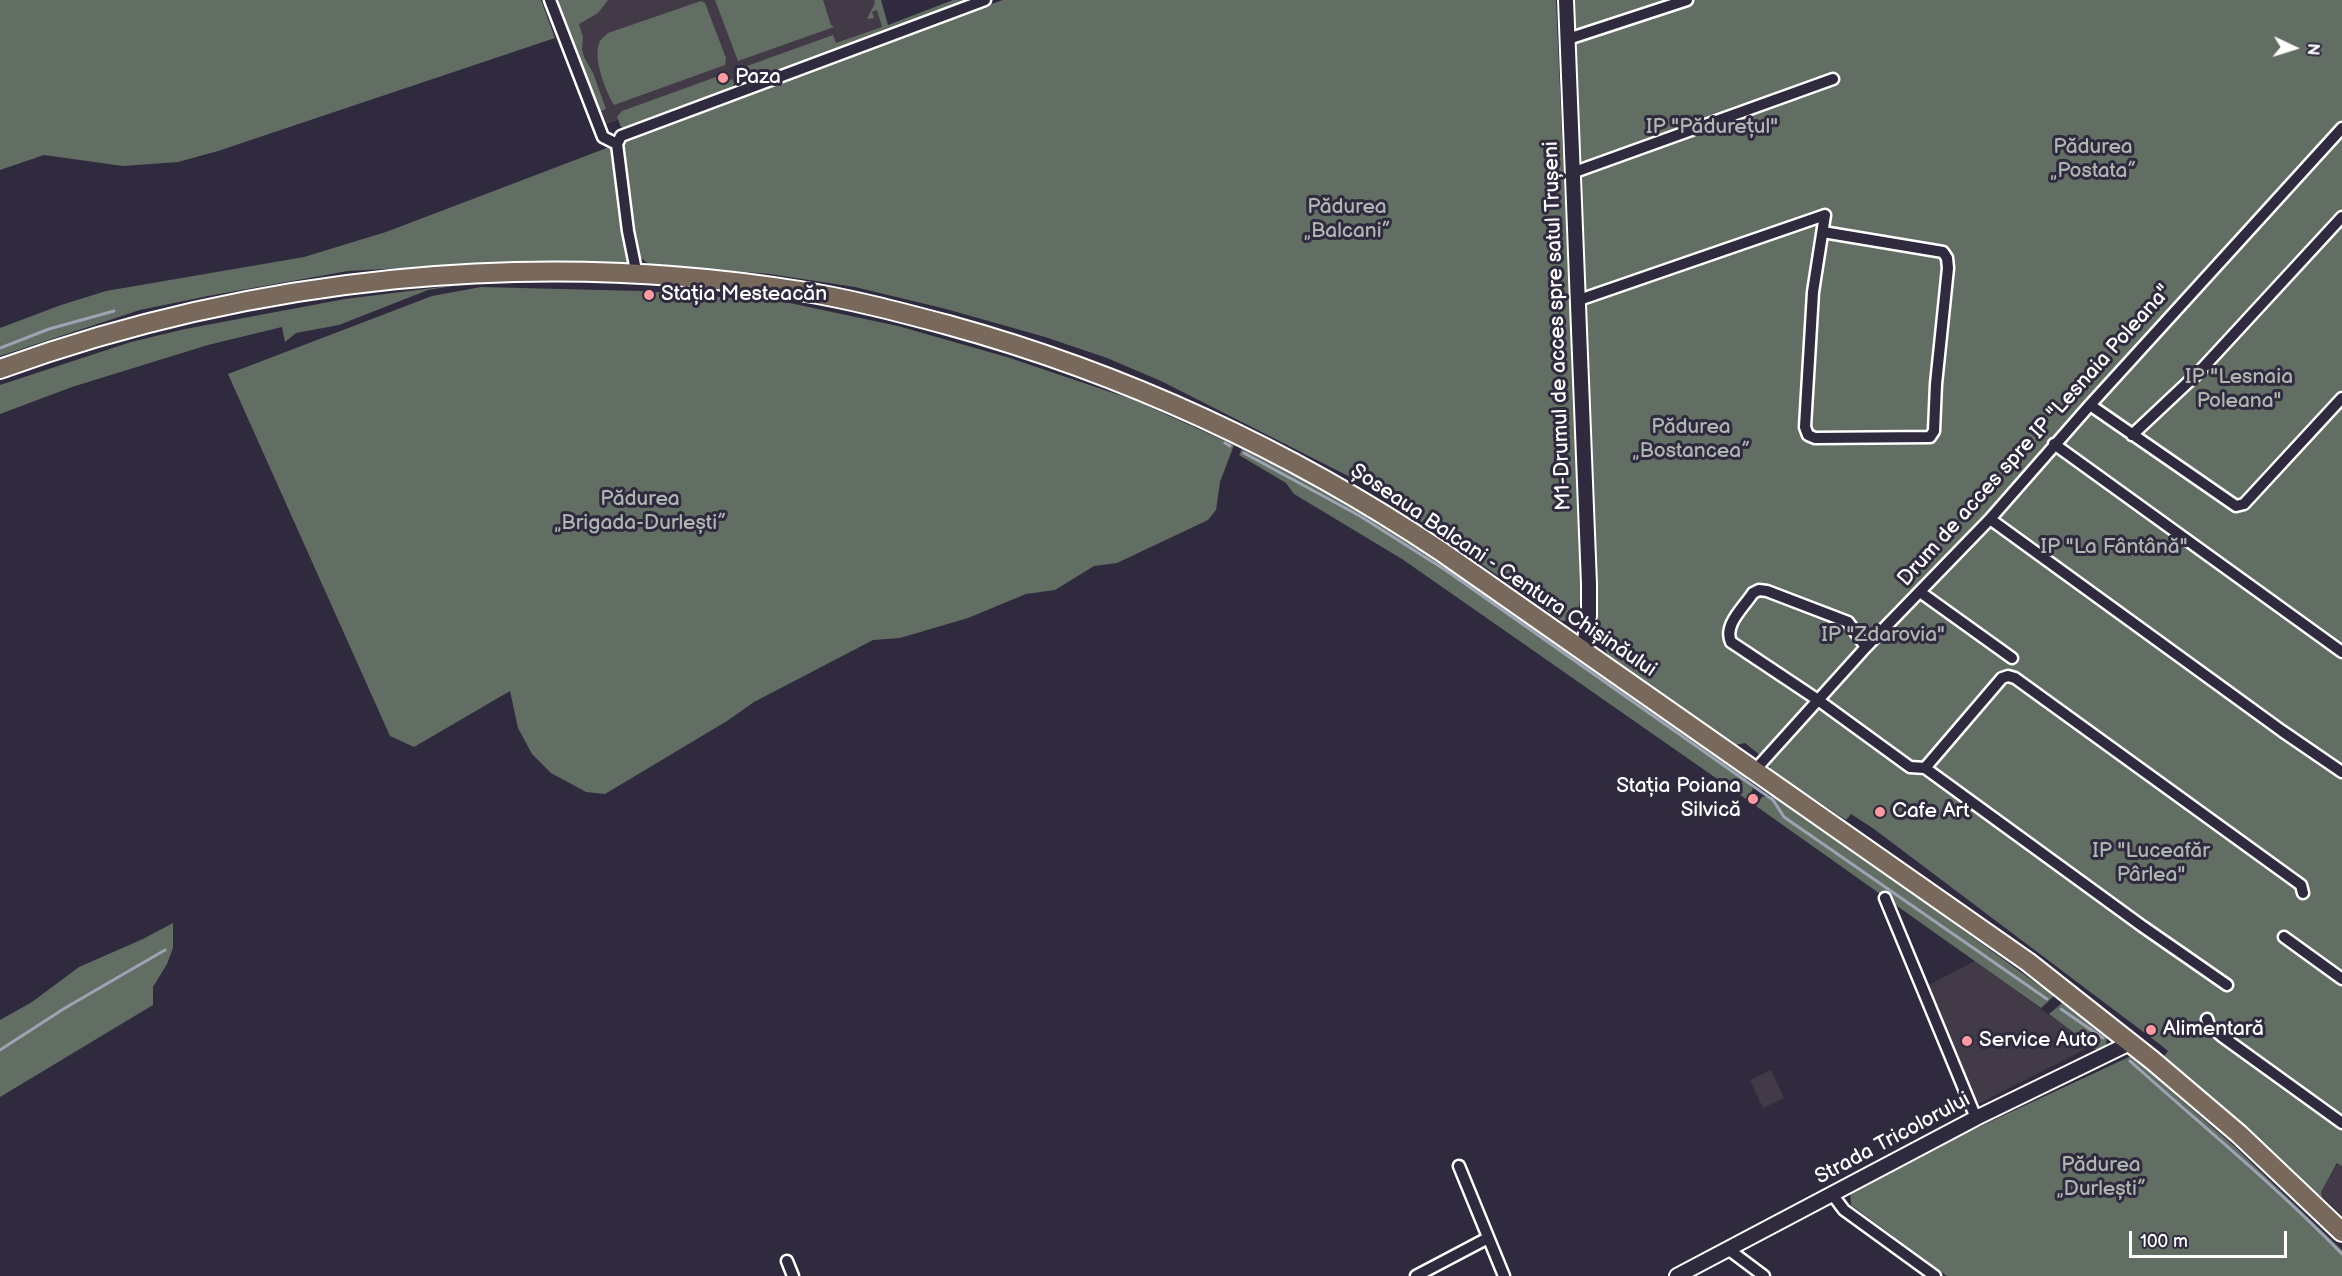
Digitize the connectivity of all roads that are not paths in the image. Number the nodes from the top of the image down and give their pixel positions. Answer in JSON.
{"nodes":[{"id":1,"x":550,"y":0,"type":"edge"},
{"id":2,"x":985,"y":0,"type":"edge"},
{"id":3,"x":1566,"y":0,"type":"edge"},
{"id":4,"x":1687,"y":0,"type":"edge"},
{"id":5,"x":1568,"y":39,"type":"junction"},
{"id":6,"x":1833,"y":79,"type":"dead end"},
{"id":7,"x":2342,"y":128,"type":"edge"},
{"id":8,"x":617,"y":144,"type":"junction"},
{"id":9,"x":1572,"y":173,"type":"junction"},
{"id":10,"x":2342,"y":217,"type":"edge"},
{"id":11,"x":1823,"y":232,"type":"junction"},
{"id":12,"x":637,"y":274,"type":"junction"},
{"id":13,"x":1579,"y":300,"type":"junction"},
{"id":14,"x":0,"y":369,"type":"edge"},
{"id":15,"x":2342,"y":398,"type":"edge"},
{"id":16,"x":2090,"y":405,"type":"junction"},
{"id":17,"x":2133,"y":435,"type":"junction"},
{"id":18,"x":2054,"y":444,"type":"junction"},
{"id":19,"x":1990,"y":519,"type":"junction"},
{"id":20,"x":1920,"y":592,"type":"junction"},
{"id":21,"x":1866,"y":647,"type":"junction"},
{"id":22,"x":1584,"y":651,"type":"junction"},
{"id":23,"x":2342,"y":652,"type":"edge"},
{"id":24,"x":2012,"y":658,"type":"dead end"},
{"id":25,"x":1818,"y":700,"type":"junction"},
{"id":26,"x":1925,"y":768,"type":"junction"},
{"id":27,"x":1755,"y":770,"type":"junction"},
{"id":28,"x":2342,"y":772,"type":"edge"},
{"id":29,"x":2303,"y":893,"type":"dead end"},
{"id":30,"x":1886,"y":898,"type":"dead end"},
{"id":31,"x":2284,"y":937,"type":"dead end"},
{"id":32,"x":2342,"y":979,"type":"edge"},
{"id":33,"x":2227,"y":985,"type":"dead end"},
{"id":34,"x":2207,"y":1019,"type":"dead end"},
{"id":35,"x":2130,"y":1043,"type":"junction"},
{"id":36,"x":1976,"y":1118,"type":"junction"},
{"id":37,"x":2342,"y":1123,"type":"edge"},
{"id":38,"x":1459,"y":1166,"type":"dead end"},
{"id":39,"x":1832,"y":1194,"type":"junction"},
{"id":40,"x":2342,"y":1232,"type":"edge"},
{"id":41,"x":1488,"y":1238,"type":"junction"},
{"id":42,"x":1728,"y":1249,"type":"junction"},
{"id":43,"x":787,"y":1261,"type":"dead end"},
{"id":44,"x":793,"y":1276,"type":"edge"},
{"id":45,"x":1416,"y":1276,"type":"edge"},
{"id":46,"x":1504,"y":1276,"type":"edge"},
{"id":47,"x":1677,"y":1276,"type":"edge"},
{"id":48,"x":1764,"y":1276,"type":"edge"},
{"id":49,"x":1935,"y":1276,"type":"edge"}],
"edges":[{"from":1,"to":8,"type":"street"},
{"from":2,"to":8,"type":"street"},
{"from":3,"to":5,"type":"street","name":"M1-Drumul de acces spre satul Trușeni"},
{"from":4,"to":5,"type":"street"},
{"from":5,"to":9,"type":"street","name":"M1-Drumul de acces spre satul Trușeni"},
{"from":6,"to":9,"type":"street"},
{"from":7,"to":16,"type":"street","name":"Drum de acces spre IP \"Lesnaia Poleana\""},
{"from":8,"to":12,"type":"street"},
{"from":9,"to":13,"type":"street","name":"M1-Drumul de acces spre satul Trușeni"},
{"from":10,"to":17,"type":"street"},
{"from":11,"to":11,"type":"street"},
{"from":11,"to":13,"type":"street"},
{"from":12,"to":14,"type":"highway","name":"Șoseaua Balcani - Centura Chișinăului"},
{"from":12,"to":22,"type":"highway","name":"Șoseaua Balcani - Centura Chișinăului"},
{"from":13,"to":22,"type":"street","name":"M1-Drumul de acces spre satul Trușeni"},
{"from":15,"to":17,"type":"street"},
{"from":16,"to":17,"type":"street"},
{"from":16,"to":18,"type":"street","name":"Drum de acces spre IP \"Lesnaia Poleana\""},
{"from":18,"to":19,"type":"street","name":"Drum de acces spre IP \"Lesnaia Poleana\""},
{"from":18,"to":23,"type":"street"},
{"from":19,"to":20,"type":"street","name":"Drum de acces spre IP \"Lesnaia Poleana\""},
{"from":19,"to":28,"type":"street"},
{"from":20,"to":21,"type":"street","name":"Drum de acces spre IP \"Lesnaia Poleana\""},
{"from":20,"to":24,"type":"street"},
{"from":21,"to":25,"type":"street","name":"Drum de acces spre IP \"Lesnaia Poleana\""},
{"from":21,"to":25,"type":"street"},
{"from":22,"to":27,"type":"highway","name":"Șoseaua Balcani - Centura Chișinăului"},
{"from":25,"to":26,"type":"street"},
{"from":25,"to":27,"type":"street","name":"Drum de acces spre IP \"Lesnaia Poleana\""},
{"from":26,"to":29,"type":"street"},
{"from":26,"to":33,"type":"street"},
{"from":27,"to":35,"type":"highway","name":"Șoseaua Balcani - Centura Chișinăului"},
{"from":30,"to":36,"type":"street"},
{"from":31,"to":32,"type":"street"},
{"from":34,"to":37,"type":"street"},
{"from":35,"to":36,"type":"street","name":"Strada Tricolorului"},
{"from":35,"to":40,"type":"highway","name":"Șoseaua Balcani - Centura Chișinăului"},
{"from":36,"to":39,"type":"street","name":"Strada Tricolorului"},
{"from":38,"to":41,"type":"street"},
{"from":39,"to":42,"type":"street","name":"Strada Tricolorului"},
{"from":39,"to":49,"type":"street"},
{"from":41,"to":45,"type":"street"},
{"from":41,"to":46,"type":"street"},
{"from":42,"to":47,"type":"street","name":"Strada Tricolorului"},
{"from":42,"to":48,"type":"street"},
{"from":43,"to":44,"type":"street"}]}
